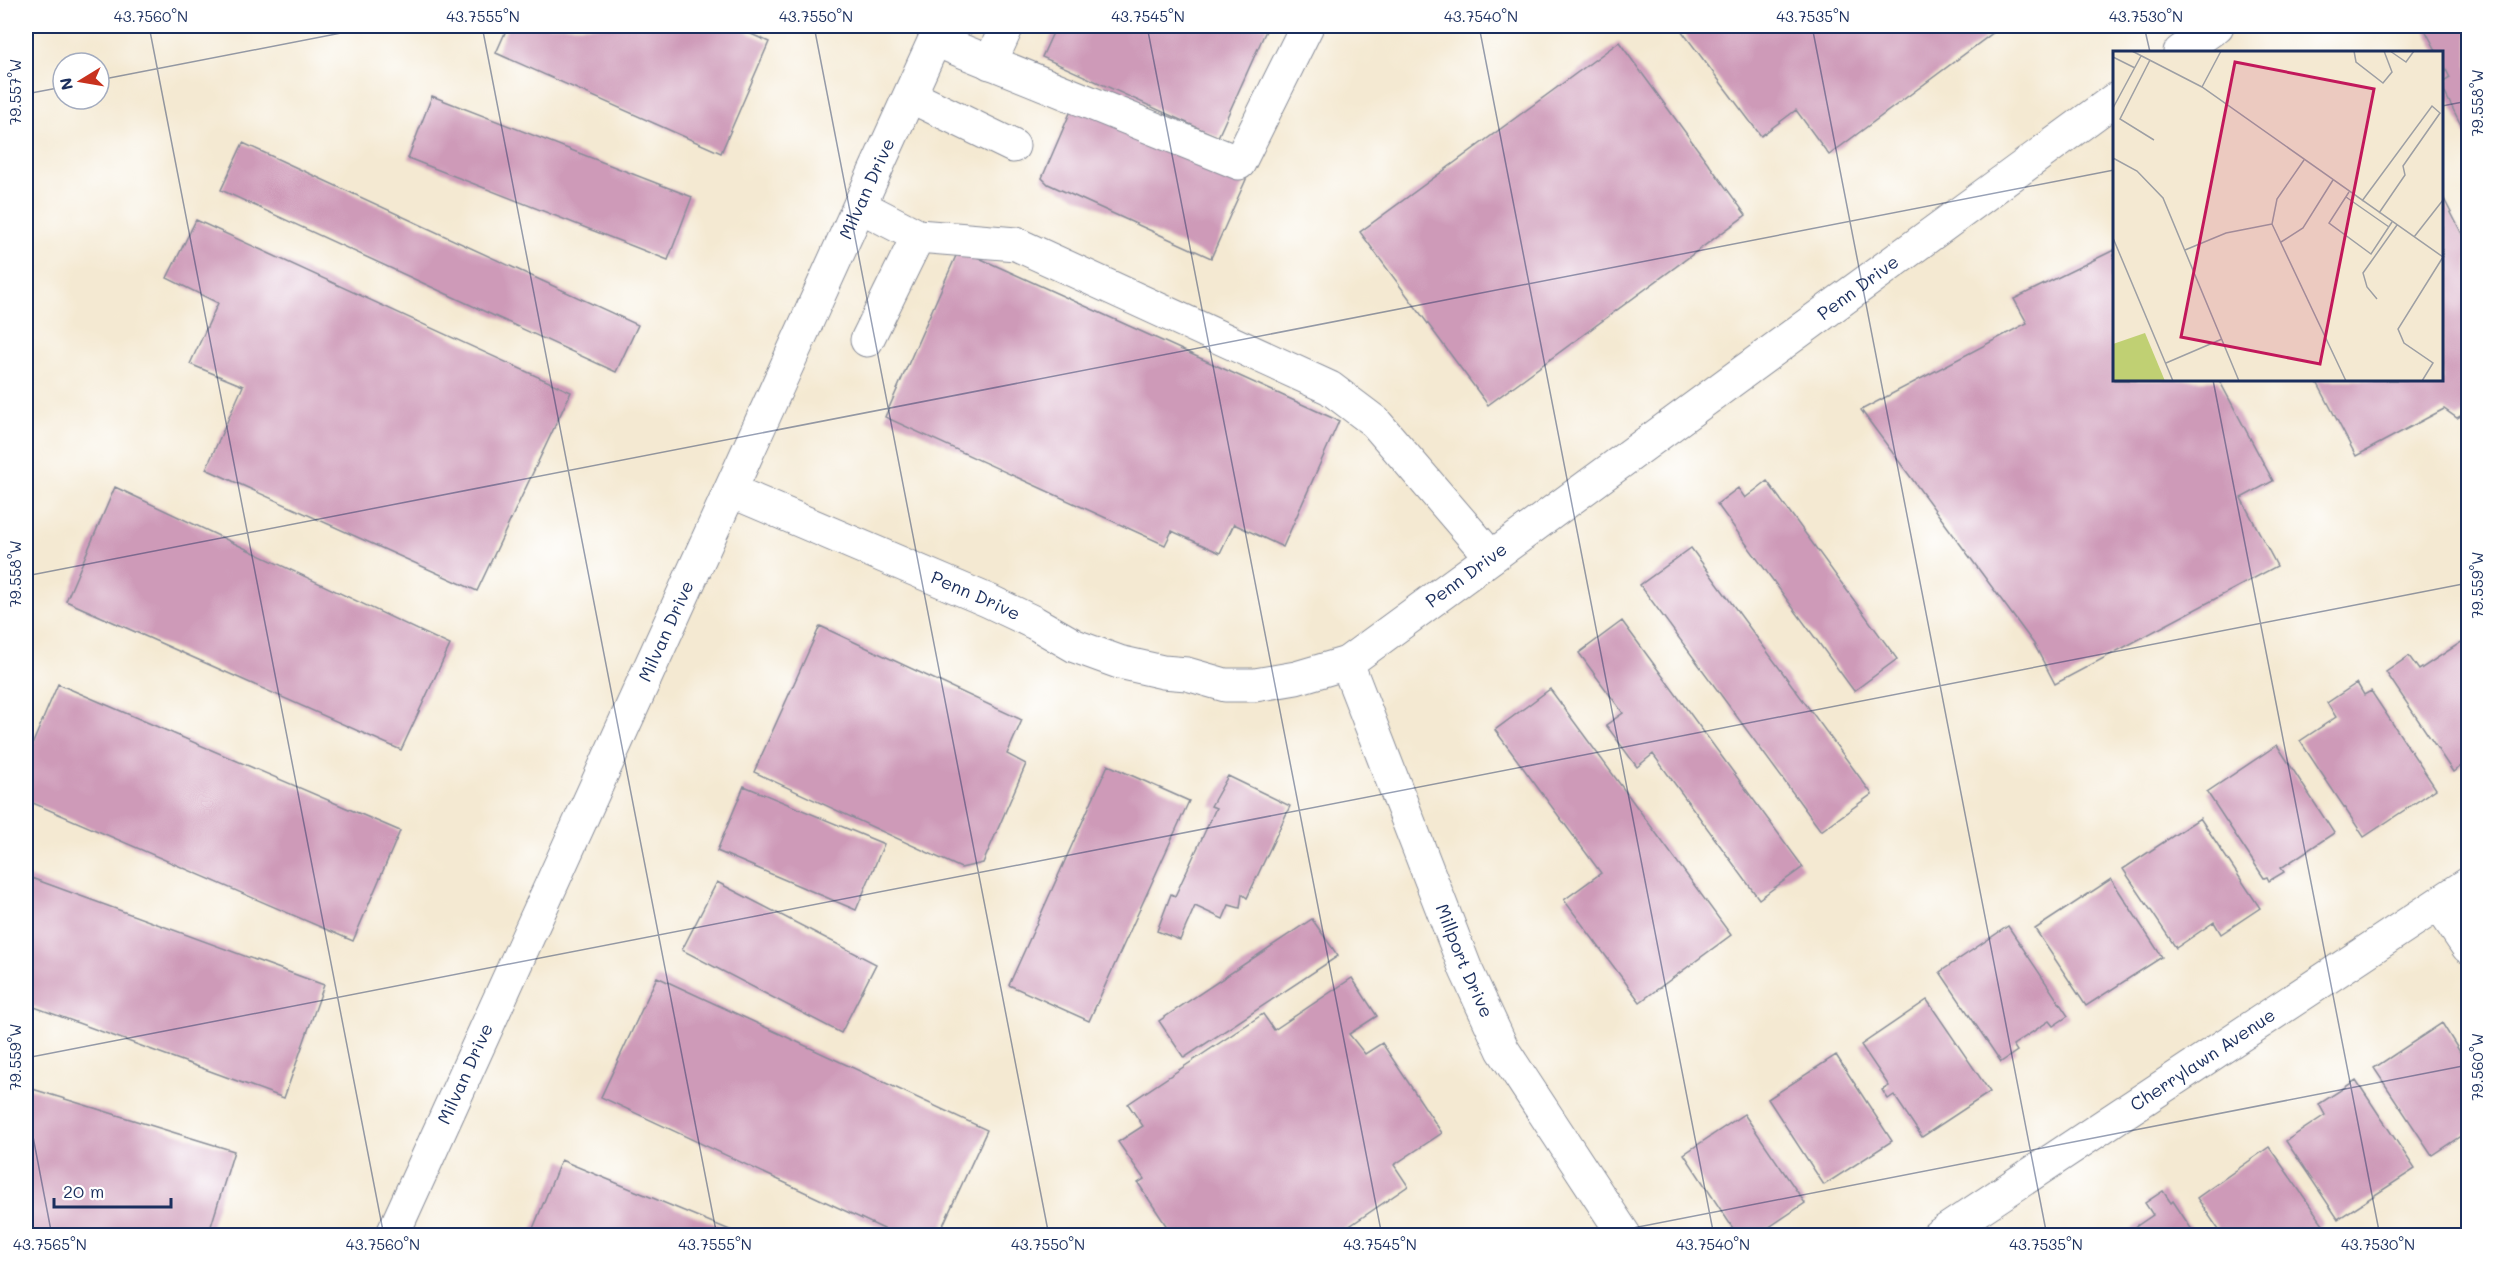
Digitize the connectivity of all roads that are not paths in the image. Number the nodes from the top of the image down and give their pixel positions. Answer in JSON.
{"nodes":[{"id":1,"x":1006,"y":26,"type":"edge"},
{"id":2,"x":1307,"y":26,"type":"edge"},
{"id":3,"x":2217,"y":26,"type":"edge"},
{"id":4,"x":938,"y":33,"type":"edge"},
{"id":5,"x":2181,"y":51,"type":"edge"},
{"id":6,"x":990,"y":63,"type":"junction"},
{"id":7,"x":910,"y":96,"type":"junction"},
{"id":8,"x":2113,"y":101,"type":"edge"},
{"id":9,"x":1013,"y":146,"type":"dead end"},
{"id":10,"x":860,"y":206,"type":"junction"},
{"id":11,"x":918,"y":236,"type":"junction"},
{"id":12,"x":867,"y":339,"type":"dead end"},
{"id":13,"x":731,"y":491,"type":"junction"},
{"id":14,"x":1491,"y":557,"type":"junction"},
{"id":15,"x":1347,"y":663,"type":"junction"},
{"id":16,"x":2469,"y":884,"type":"edge"},
{"id":17,"x":2439,"y":904,"type":"junction"},
{"id":18,"x":2469,"y":947,"type":"edge"},
{"id":19,"x":392,"y":1236,"type":"edge"},
{"id":20,"x":1625,"y":1236,"type":"edge"},
{"id":21,"x":1938,"y":1236,"type":"edge"}],
"edges":[{"from":1,"to":6,"type":"street"},
{"from":2,"to":6,"type":"street"},
{"from":3,"to":5,"type":"street"},
{"from":4,"to":6,"type":"street"},
{"from":4,"to":7,"type":"street","name":"Milvan Drive"},
{"from":7,"to":9,"type":"street"},
{"from":7,"to":10,"type":"street","name":"Milvan Drive"},
{"from":8,"to":14,"type":"street","name":"Penn Drive"},
{"from":10,"to":11,"type":"street"},
{"from":10,"to":13,"type":"street","name":"Milvan Drive"},
{"from":11,"to":12,"type":"street"},
{"from":11,"to":14,"type":"street"},
{"from":13,"to":15,"type":"street","name":"Penn Drive"},
{"from":13,"to":19,"type":"street","name":"Milvan Drive"},
{"from":14,"to":15,"type":"street","name":"Penn Drive"},
{"from":15,"to":20,"type":"street","name":"Millport Drive"},
{"from":16,"to":17,"type":"street","name":"Cherrylawn Avenue"},
{"from":17,"to":18,"type":"street"},
{"from":17,"to":21,"type":"street","name":"Cherrylawn Avenue"}]}
